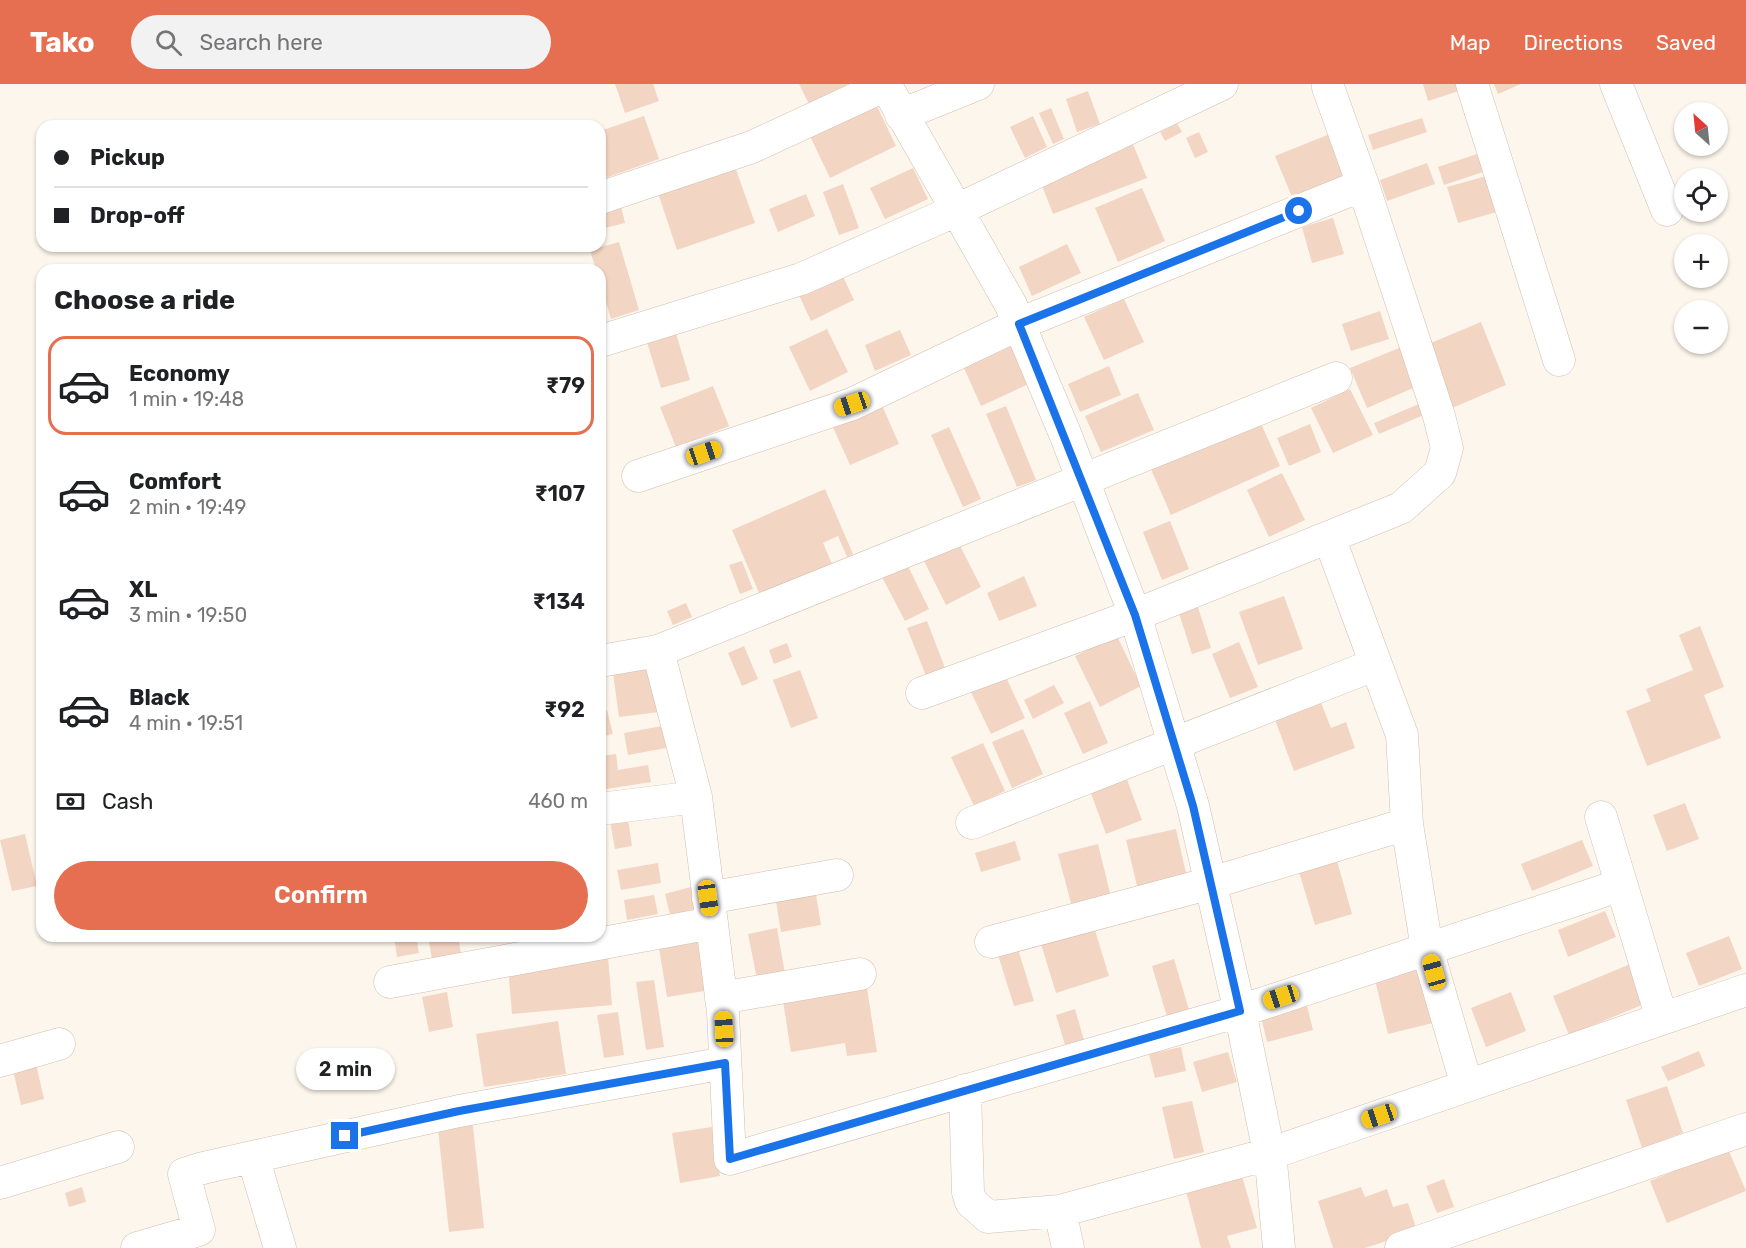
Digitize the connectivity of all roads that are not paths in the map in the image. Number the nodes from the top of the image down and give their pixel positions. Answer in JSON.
{"nodes":[{"id":1,"x":978,"y":84,"type":"edge"},
{"id":2,"x":1222,"y":84,"type":"edge"},
{"id":3,"x":1472,"y":84,"type":"edge"},
{"id":4,"x":1616,"y":84,"type":"edge"},
{"id":5,"x":885,"y":85,"type":"edge"},
{"id":6,"x":1328,"y":87,"type":"dead end"},
{"id":7,"x":901,"y":115,"type":"junction"},
{"id":8,"x":1364,"y":185,"type":"junction"},
{"id":9,"x":606,"y":196,"type":"edge"},
{"id":10,"x":957,"y":210,"type":"junction"},
{"id":11,"x":1667,"y":210,"type":"dead end"},
{"id":12,"x":1019,"y":324,"type":"junction"},
{"id":13,"x":606,"y":339,"type":"edge"},
{"id":14,"x":1558,"y":360,"type":"dead end"},
{"id":15,"x":1336,"y":378,"type":"dead end"},
{"id":16,"x":638,"y":476,"type":"dead end"},
{"id":17,"x":1083,"y":481,"type":"junction"},
{"id":18,"x":1329,"y":537,"type":"junction"},
{"id":19,"x":1135,"y":615,"type":"junction"},
{"id":20,"x":658,"y":651,"type":"junction"},
{"id":21,"x":606,"y":660,"type":"edge"},
{"id":22,"x":1374,"y":665,"type":"junction"},
{"id":23,"x":922,"y":693,"type":"dead end"},
{"id":24,"x":1174,"y":742,"type":"junction"},
{"id":25,"x":696,"y":796,"type":"junction"},
{"id":26,"x":606,"y":808,"type":"edge"},
{"id":27,"x":1601,"y":817,"type":"dead end"},
{"id":28,"x":972,"y":823,"type":"dead end"},
{"id":29,"x":1407,"y":824,"type":"junction"},
{"id":30,"x":837,"y":875,"type":"dead end"},
{"id":31,"x":1211,"y":883,"type":"junction"},
{"id":32,"x":1622,"y":885,"type":"junction"},
{"id":33,"x":710,"y":911,"type":"junction"},
{"id":34,"x":606,"y":934,"type":"edge"},
{"id":35,"x":570,"y":942,"type":"edge"},
{"id":36,"x":992,"y":942,"type":"dead end"},
{"id":37,"x":1427,"y":949,"type":"junction"},
{"id":38,"x":860,"y":974,"type":"dead end"},
{"id":39,"x":390,"y":982,"type":"dead end"},
{"id":40,"x":1746,"y":990,"type":"edge"},
{"id":41,"x":721,"y":998,"type":"junction"},
{"id":42,"x":1240,"y":1011,"type":"junction"},
{"id":43,"x":1662,"y":1018,"type":"junction"},
{"id":44,"x":59,"y":1044,"type":"dead end"},
{"id":45,"x":0,"y":1061,"type":"edge"},
{"id":46,"x":725,"y":1063,"type":"junction"},
{"id":47,"x":1467,"y":1086,"type":"junction"},
{"id":48,"x":965,"y":1090,"type":"junction"},
{"id":49,"x":1746,"y":1129,"type":"edge"},
{"id":50,"x":118,"y":1147,"type":"dead end"},
{"id":51,"x":1269,"y":1154,"type":"junction"},
{"id":52,"x":253,"y":1156,"type":"junction"},
{"id":53,"x":0,"y":1183,"type":"edge"},
{"id":54,"x":1059,"y":1211,"type":"junction"},
{"id":55,"x":137,"y":1248,"type":"edge"},
{"id":56,"x":280,"y":1248,"type":"edge"},
{"id":57,"x":1068,"y":1248,"type":"edge"},
{"id":58,"x":1279,"y":1248,"type":"edge"},
{"id":59,"x":1401,"y":1248,"type":"edge"}],
"edges":[{"from":1,"to":7,"type":"street"},
{"from":2,"to":10,"type":"street"},
{"from":3,"to":14,"type":"street"},
{"from":4,"to":11,"type":"street"},
{"from":5,"to":7,"type":"street"},
{"from":5,"to":9,"type":"street"},
{"from":6,"to":8,"type":"street"},
{"from":7,"to":10,"type":"street"},
{"from":8,"to":12,"type":"street"},
{"from":8,"to":18,"type":"street"},
{"from":10,"to":12,"type":"street"},
{"from":10,"to":13,"type":"street"},
{"from":12,"to":16,"type":"street"},
{"from":12,"to":17,"type":"street"},
{"from":15,"to":17,"type":"street"},
{"from":17,"to":19,"type":"street"},
{"from":17,"to":20,"type":"street"},
{"from":18,"to":19,"type":"street"},
{"from":18,"to":22,"type":"street"},
{"from":19,"to":23,"type":"street"},
{"from":19,"to":24,"type":"street"},
{"from":20,"to":21,"type":"street"},
{"from":20,"to":25,"type":"street"},
{"from":22,"to":24,"type":"street"},
{"from":22,"to":29,"type":"street"},
{"from":24,"to":28,"type":"street"},
{"from":24,"to":31,"type":"street"},
{"from":25,"to":26,"type":"street"},
{"from":25,"to":33,"type":"street"},
{"from":27,"to":32,"type":"street"},
{"from":29,"to":31,"type":"street"},
{"from":29,"to":37,"type":"street"},
{"from":30,"to":33,"type":"street"},
{"from":31,"to":36,"type":"street"},
{"from":31,"to":42,"type":"street"},
{"from":32,"to":37,"type":"street"},
{"from":32,"to":43,"type":"street"},
{"from":33,"to":34,"type":"street"},
{"from":33,"to":41,"type":"street"},
{"from":35,"to":39,"type":"street"},
{"from":37,"to":42,"type":"street"},
{"from":37,"to":47,"type":"street"},
{"from":38,"to":41,"type":"street"},
{"from":40,"to":43,"type":"street"},
{"from":41,"to":46,"type":"street"},
{"from":42,"to":48,"type":"street"},
{"from":42,"to":51,"type":"street"},
{"from":43,"to":47,"type":"street"},
{"from":44,"to":45,"type":"street"},
{"from":46,"to":48,"type":"street"},
{"from":46,"to":52,"type":"street"},
{"from":47,"to":51,"type":"street"},
{"from":48,"to":54,"type":"street"},
{"from":49,"to":59,"type":"street"},
{"from":50,"to":53,"type":"street"},
{"from":51,"to":54,"type":"street"},
{"from":51,"to":58,"type":"street"},
{"from":52,"to":55,"type":"street"},
{"from":52,"to":56,"type":"street"},
{"from":54,"to":57,"type":"street"}]}
